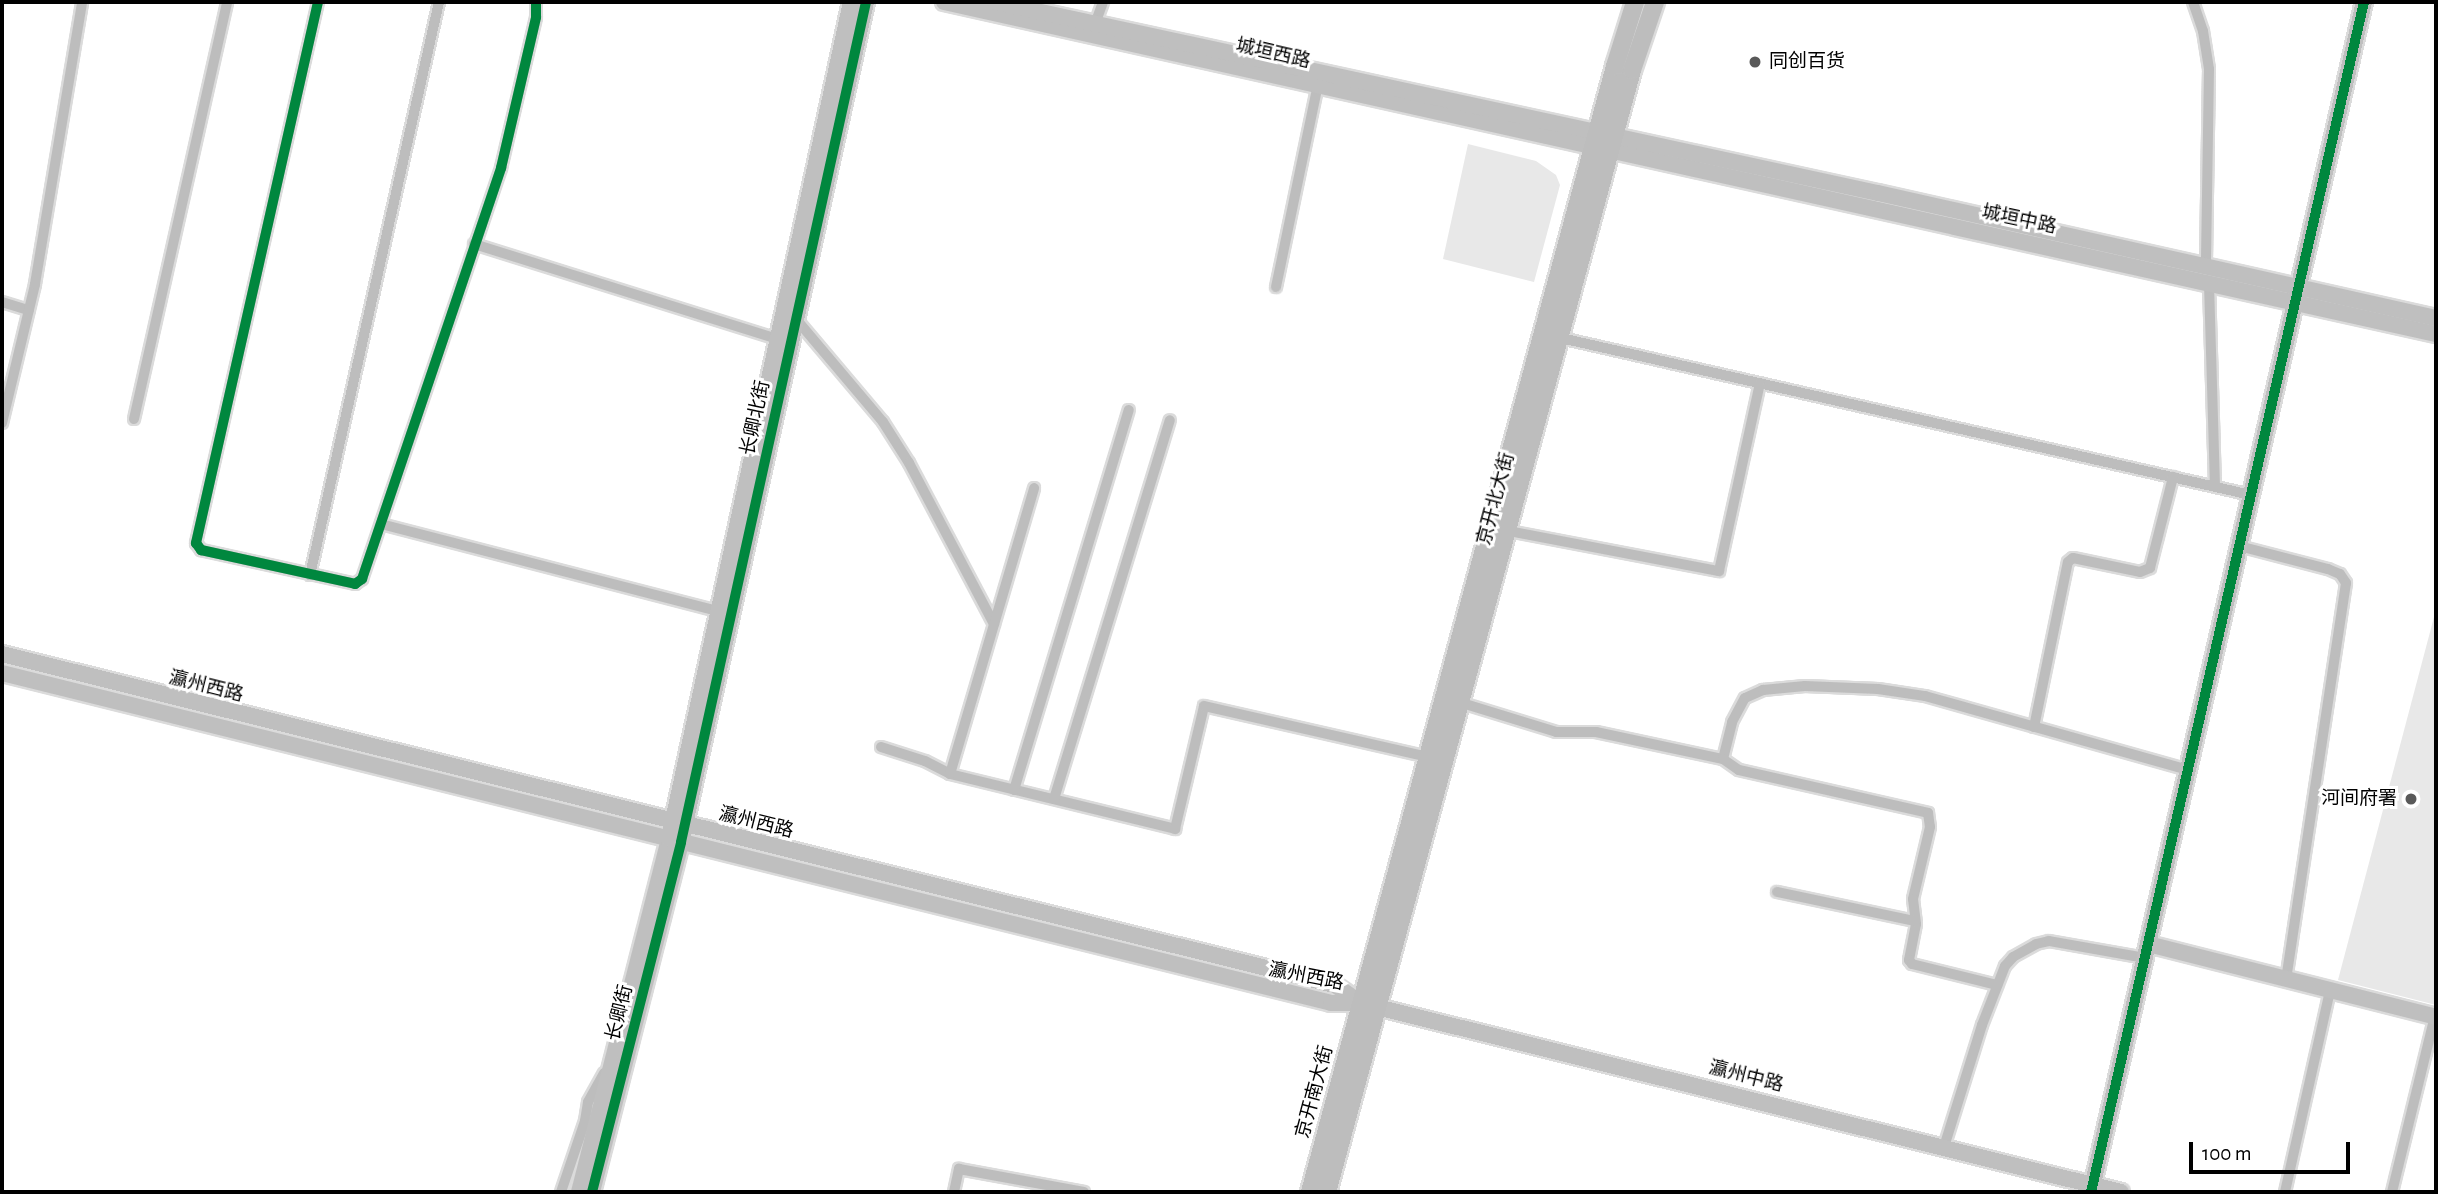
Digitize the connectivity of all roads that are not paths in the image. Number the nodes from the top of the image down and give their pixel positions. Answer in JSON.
{"nodes":[{"id":1,"x":82,"y":2,"type":"edge"},
{"id":2,"x":227,"y":2,"type":"edge"},
{"id":3,"x":318,"y":2,"type":"edge"},
{"id":4,"x":439,"y":2,"type":"edge"},
{"id":5,"x":536,"y":2,"type":"edge"},
{"id":6,"x":851,"y":2,"type":"edge"},
{"id":7,"x":866,"y":2,"type":"edge"},
{"id":8,"x":944,"y":2,"type":"edge"},
{"id":9,"x":995,"y":2,"type":"edge"},
{"id":10,"x":1103,"y":2,"type":"edge"},
{"id":11,"x":1635,"y":2,"type":"edge"},
{"id":12,"x":1655,"y":2,"type":"edge"},
{"id":13,"x":2193,"y":2,"type":"edge"},
{"id":14,"x":2364,"y":2,"type":"edge"},
{"id":15,"x":1095,"y":24,"type":"junction"},
{"id":16,"x":1318,"y":85,"type":"junction"},
{"id":17,"x":1604,"y":142,"type":"junction"},
{"id":18,"x":474,"y":244,"type":"junction"},
{"id":19,"x":2206,"y":266,"type":"junction"},
{"id":20,"x":2209,"y":284,"type":"junction"},
{"id":21,"x":1276,"y":287,"type":"dead end"},
{"id":22,"x":2297,"y":295,"type":"junction"},
{"id":23,"x":2,"y":302,"type":"edge"},
{"id":24,"x":29,"y":310,"type":"junction"},
{"id":25,"x":2436,"y":318,"type":"edge"},
{"id":26,"x":796,"y":319,"type":"junction"},
{"id":27,"x":2436,"y":334,"type":"edge"},
{"id":28,"x":777,"y":338,"type":"junction"},
{"id":29,"x":1561,"y":338,"type":"junction"},
{"id":30,"x":1760,"y":383,"type":"junction"},
{"id":31,"x":1129,"y":410,"type":"dead end"},
{"id":32,"x":134,"y":419,"type":"dead end"},
{"id":33,"x":1170,"y":420,"type":"dead end"},
{"id":34,"x":2,"y":423,"type":"edge"},
{"id":35,"x":2174,"y":477,"type":"junction"},
{"id":36,"x":2216,"y":485,"type":"dead end"},
{"id":37,"x":1034,"y":488,"type":"dead end"},
{"id":38,"x":2251,"y":495,"type":"junction"},
{"id":39,"x":381,"y":524,"type":"junction"},
{"id":40,"x":1509,"y":531,"type":"junction"},
{"id":41,"x":2239,"y":547,"type":"junction"},
{"id":42,"x":310,"y":575,"type":"junction"},
{"id":43,"x":718,"y":611,"type":"junction"},
{"id":44,"x":994,"y":624,"type":"junction"},
{"id":45,"x":2,"y":654,"type":"edge"},
{"id":46,"x":2,"y":673,"type":"edge"},
{"id":47,"x":1462,"y":703,"type":"junction"},
{"id":48,"x":2034,"y":727,"type":"junction"},
{"id":49,"x":881,"y":747,"type":"dead end"},
{"id":50,"x":1428,"y":757,"type":"junction"},
{"id":51,"x":1723,"y":759,"type":"junction"},
{"id":52,"x":2188,"y":770,"type":"junction"},
{"id":53,"x":950,"y":774,"type":"junction"},
{"id":54,"x":1014,"y":790,"type":"junction"},
{"id":55,"x":1054,"y":799,"type":"junction"},
{"id":56,"x":679,"y":822,"type":"junction"},
{"id":57,"x":675,"y":840,"type":"junction"},
{"id":58,"x":1777,"y":892,"type":"dead end"},
{"id":59,"x":1915,"y":921,"type":"junction"},
{"id":60,"x":2146,"y":951,"type":"junction"},
{"id":61,"x":2286,"y":979,"type":"junction"},
{"id":62,"x":1997,"y":985,"type":"junction"},
{"id":63,"x":2330,"y":990,"type":"junction"},
{"id":64,"x":1370,"y":1005,"type":"junction"},
{"id":65,"x":2435,"y":1016,"type":"edge"},
{"id":66,"x":613,"y":1058,"type":"junction"},
{"id":67,"x":1944,"y":1147,"type":"junction"},
{"id":68,"x":2091,"y":1188,"type":"edge"},
{"id":69,"x":561,"y":1192,"type":"edge"},
{"id":70,"x":579,"y":1192,"type":"edge"},
{"id":71,"x":592,"y":1192,"type":"edge"},
{"id":72,"x":954,"y":1192,"type":"edge"},
{"id":73,"x":1084,"y":1192,"type":"edge"},
{"id":74,"x":1310,"y":1192,"type":"edge"},
{"id":75,"x":1327,"y":1192,"type":"edge"},
{"id":76,"x":2121,"y":1192,"type":"edge"},
{"id":77,"x":2285,"y":1192,"type":"edge"},
{"id":78,"x":2392,"y":1192,"type":"edge"}],
"edges":[{"from":1,"to":24,"type":"street"},
{"from":2,"to":32,"type":"street"},
{"from":3,"to":42,"type":"street"},
{"from":4,"to":42,"type":"street"},
{"from":5,"to":18,"type":"street"},
{"from":6,"to":28,"type":"main road","name":"长卿北街"},
{"from":7,"to":26,"type":"main road","name":"长卿北街"},
{"from":8,"to":16,"type":"main road","name":"城垣西路"},
{"from":9,"to":15,"type":"main road","name":"城垣西路"},
{"from":10,"to":15,"type":"street"},
{"from":11,"to":17,"type":"main road","name":"京开北大街"},
{"from":12,"to":17,"type":"main road","name":"京开北大街"},
{"from":13,"to":19,"type":"street"},
{"from":14,"to":22,"type":"main road"},
{"from":15,"to":17,"type":"main road","name":"城垣西路"},
{"from":16,"to":17,"type":"main road","name":"城垣西路"},
{"from":16,"to":21,"type":"street"},
{"from":17,"to":19,"type":"main road","name":"城垣中路"},
{"from":17,"to":20,"type":"main road","name":"城垣中路"},
{"from":17,"to":29,"type":"main road","name":"京开北大街"},
{"from":17,"to":50,"type":"main road","name":"京开北大街"},
{"from":18,"to":28,"type":"street"},
{"from":18,"to":39,"type":"street"},
{"from":19,"to":22,"type":"main road","name":"城垣中路"},
{"from":20,"to":22,"type":"main road","name":"城垣中路"},
{"from":20,"to":36,"type":"street"},
{"from":22,"to":25,"type":"main road","name":"城垣中路"},
{"from":22,"to":27,"type":"main road","name":"城垣中路"},
{"from":22,"to":38,"type":"main road"},
{"from":23,"to":24,"type":"street"},
{"from":24,"to":34,"type":"street"},
{"from":26,"to":44,"type":"street"},
{"from":26,"to":56,"type":"main road","name":"长卿北街"},
{"from":28,"to":43,"type":"main road","name":"长卿北街"},
{"from":29,"to":30,"type":"street"},
{"from":29,"to":40,"type":"main road","name":"京开北大街"},
{"from":30,"to":35,"type":"street"},
{"from":30,"to":40,"type":"street"},
{"from":31,"to":54,"type":"street"},
{"from":33,"to":55,"type":"street"},
{"from":35,"to":38,"type":"street"},
{"from":35,"to":48,"type":"street"},
{"from":37,"to":44,"type":"street"},
{"from":38,"to":41,"type":"main road"},
{"from":39,"to":42,"type":"street"},
{"from":39,"to":43,"type":"street"},
{"from":40,"to":47,"type":"main road","name":"京开北大街"},
{"from":41,"to":52,"type":"main road"},
{"from":41,"to":61,"type":"street"},
{"from":43,"to":56,"type":"main road","name":"长卿北街"},
{"from":44,"to":53,"type":"street"},
{"from":45,"to":56,"type":"main road","name":"瀛州西路"},
{"from":46,"to":57,"type":"main road","name":"瀛州西路"},
{"from":47,"to":51,"type":"street"},
{"from":47,"to":64,"type":"main road","name":"京开北大街"},
{"from":48,"to":51,"type":"street"},
{"from":48,"to":52,"type":"street"},
{"from":49,"to":53,"type":"street"},
{"from":50,"to":55,"type":"street"},
{"from":50,"to":64,"type":"main road","name":"京开北大街"},
{"from":51,"to":59,"type":"street"},
{"from":52,"to":60,"type":"main road"},
{"from":53,"to":54,"type":"street"},
{"from":54,"to":55,"type":"street"},
{"from":56,"to":57,"type":"main road","name":"长卿北街"},
{"from":56,"to":64,"type":"main road","name":"瀛州西路"},
{"from":57,"to":64,"type":"main road","name":"瀛州西路"},
{"from":57,"to":66,"type":"main road","name":"长卿街"},
{"from":57,"to":71,"type":"main road","name":"长卿街"},
{"from":58,"to":59,"type":"street"},
{"from":59,"to":62,"type":"street"},
{"from":60,"to":61,"type":"main road"},
{"from":60,"to":62,"type":"street"},
{"from":60,"to":68,"type":"main road"},
{"from":61,"to":63,"type":"main road"},
{"from":62,"to":67,"type":"street"},
{"from":63,"to":65,"type":"main road"},
{"from":63,"to":77,"type":"street"},
{"from":64,"to":67,"type":"main road","name":"瀛州中路"},
{"from":64,"to":74,"type":"main road","name":"京开南大街"},
{"from":64,"to":75,"type":"main road","name":"京开南大街"},
{"from":65,"to":78,"type":"street"},
{"from":66,"to":69,"type":"street"},
{"from":66,"to":70,"type":"main road","name":"长卿街"},
{"from":67,"to":68,"type":"main road","name":"瀛州中路"},
{"from":68,"to":76,"type":"main road","name":"瀛州中路"},
{"from":72,"to":73,"type":"street"}]}
